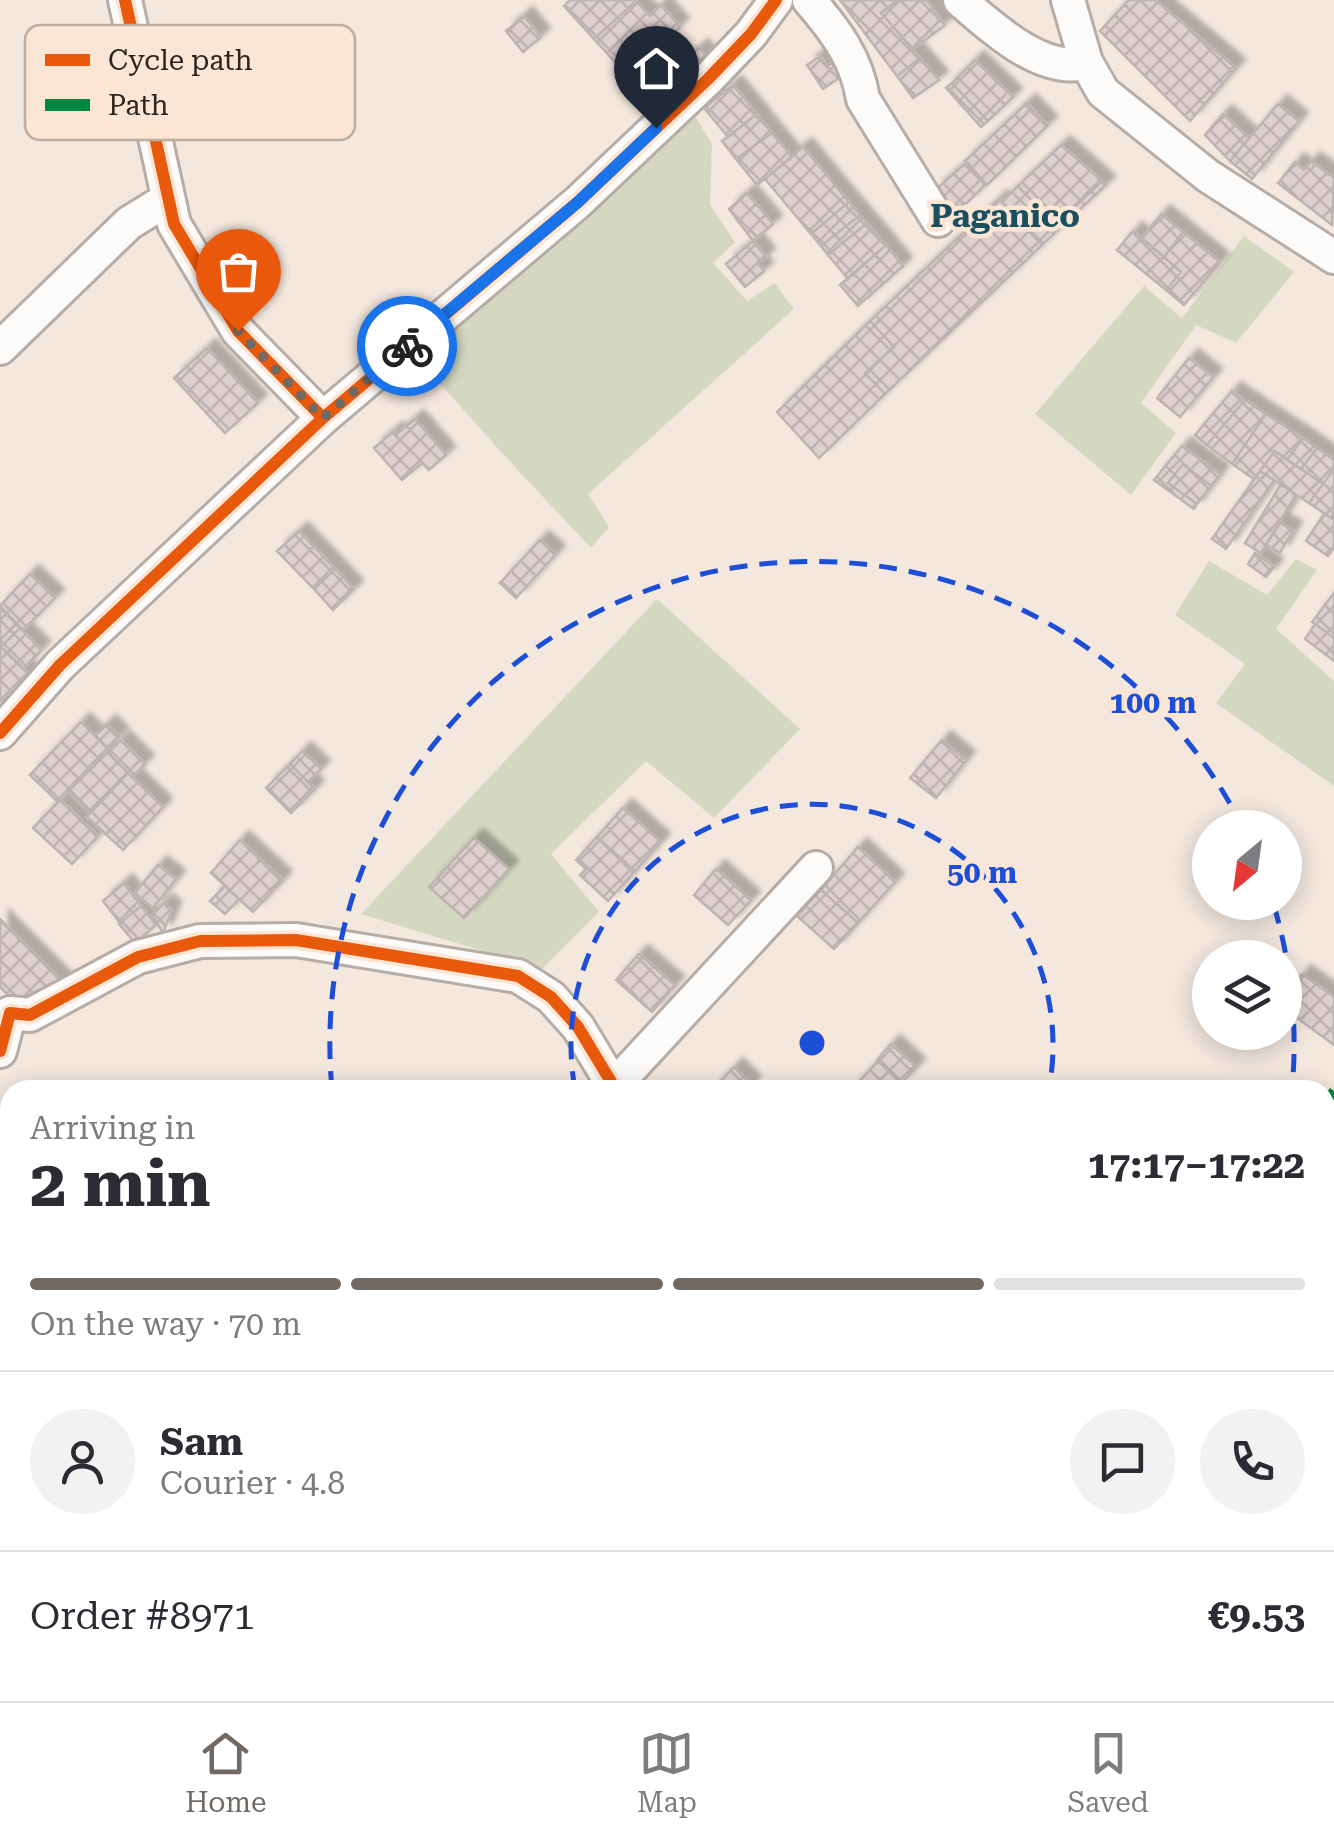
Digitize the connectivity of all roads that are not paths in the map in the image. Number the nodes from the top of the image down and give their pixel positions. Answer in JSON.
{"nodes":[{"id":1,"x":125,"y":0,"type":"edge"},
{"id":2,"x":776,"y":0,"type":"edge"},
{"id":3,"x":809,"y":0,"type":"edge"},
{"id":4,"x":960,"y":0,"type":"edge"},
{"id":5,"x":1068,"y":0,"type":"edge"},
{"id":6,"x":130,"y":25,"type":"edge"},
{"id":7,"x":1086,"y":62,"type":"junction"},
{"id":8,"x":155,"y":140,"type":"edge"},
{"id":9,"x":168,"y":199,"type":"junction"},
{"id":10,"x":938,"y":220,"type":"dead end"},
{"id":11,"x":1334,"y":258,"type":"edge"},
{"id":12,"x":0,"y":348,"type":"edge"},
{"id":13,"x":323,"y":418,"type":"junction"},
{"id":14,"x":0,"y":733,"type":"edge"},
{"id":15,"x":816,"y":868,"type":"dead end"},
{"id":16,"x":5,"y":1008,"type":"edge"},
{"id":17,"x":0,"y":1051,"type":"edge"},
{"id":18,"x":609,"y":1080,"type":"edge"},
{"id":19,"x":621,"y":1080,"type":"edge"}],
"edges":[{"from":1,"to":6,"type":"street"},
{"from":2,"to":13,"type":"street"},
{"from":3,"to":10,"type":"street"},
{"from":4,"to":7,"type":"street"},
{"from":5,"to":7,"type":"street"},
{"from":7,"to":11,"type":"street"},
{"from":8,"to":9,"type":"street"},
{"from":9,"to":12,"type":"street"},
{"from":9,"to":13,"type":"street"},
{"from":13,"to":14,"type":"street"},
{"from":15,"to":19,"type":"street"},
{"from":16,"to":17,"type":"street"},
{"from":16,"to":18,"type":"street"}]}
